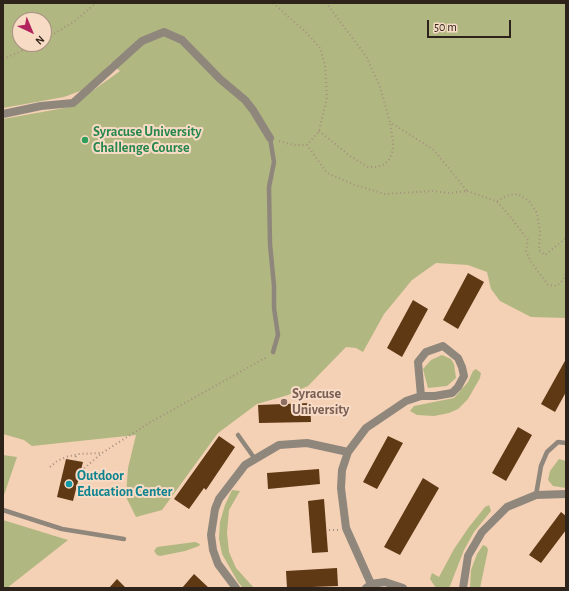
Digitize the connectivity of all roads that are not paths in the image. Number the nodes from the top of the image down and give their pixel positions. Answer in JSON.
{"nodes":[{"id":1,"x":3,"y":114,"type":"edge"},
{"id":2,"x":270,"y":138,"type":"joint"},
{"id":3,"x":273,"y":352,"type":"road end"},
{"id":4,"x":421,"y":396,"type":"junction"},
{"id":5,"x":238,"y":435,"type":"dead end"},
{"id":6,"x":566,"y":443,"type":"edge"},
{"id":7,"x":348,"y":452,"type":"junction"},
{"id":8,"x":255,"y":459,"type":"junction"},
{"id":9,"x":566,"y":494,"type":"edge"},
{"id":10,"x":536,"y":495,"type":"junction"},
{"id":11,"x":3,"y":510,"type":"edge"},
{"id":12,"x":124,"y":539,"type":"dead end"},
{"id":13,"x":369,"y":586,"type":"edge"},
{"id":14,"x":236,"y":588,"type":"edge"},
{"id":15,"x":403,"y":588,"type":"edge"},
{"id":16,"x":463,"y":588,"type":"edge"}],
"edges":[{"from":1,"to":2,"type":"street"},
{"from":2,"to":3,"type":"lane"},
{"from":4,"to":4,"type":"street"},
{"from":4,"to":7,"type":"street"},
{"from":5,"to":8,"type":"lane"},
{"from":6,"to":10,"type":"lane"},
{"from":7,"to":8,"type":"street"},
{"from":7,"to":13,"type":"street"},
{"from":8,"to":14,"type":"street"},
{"from":9,"to":10,"type":"street"},
{"from":10,"to":16,"type":"street"},
{"from":11,"to":12,"type":"lane"},
{"from":13,"to":15,"type":"street"}]}
